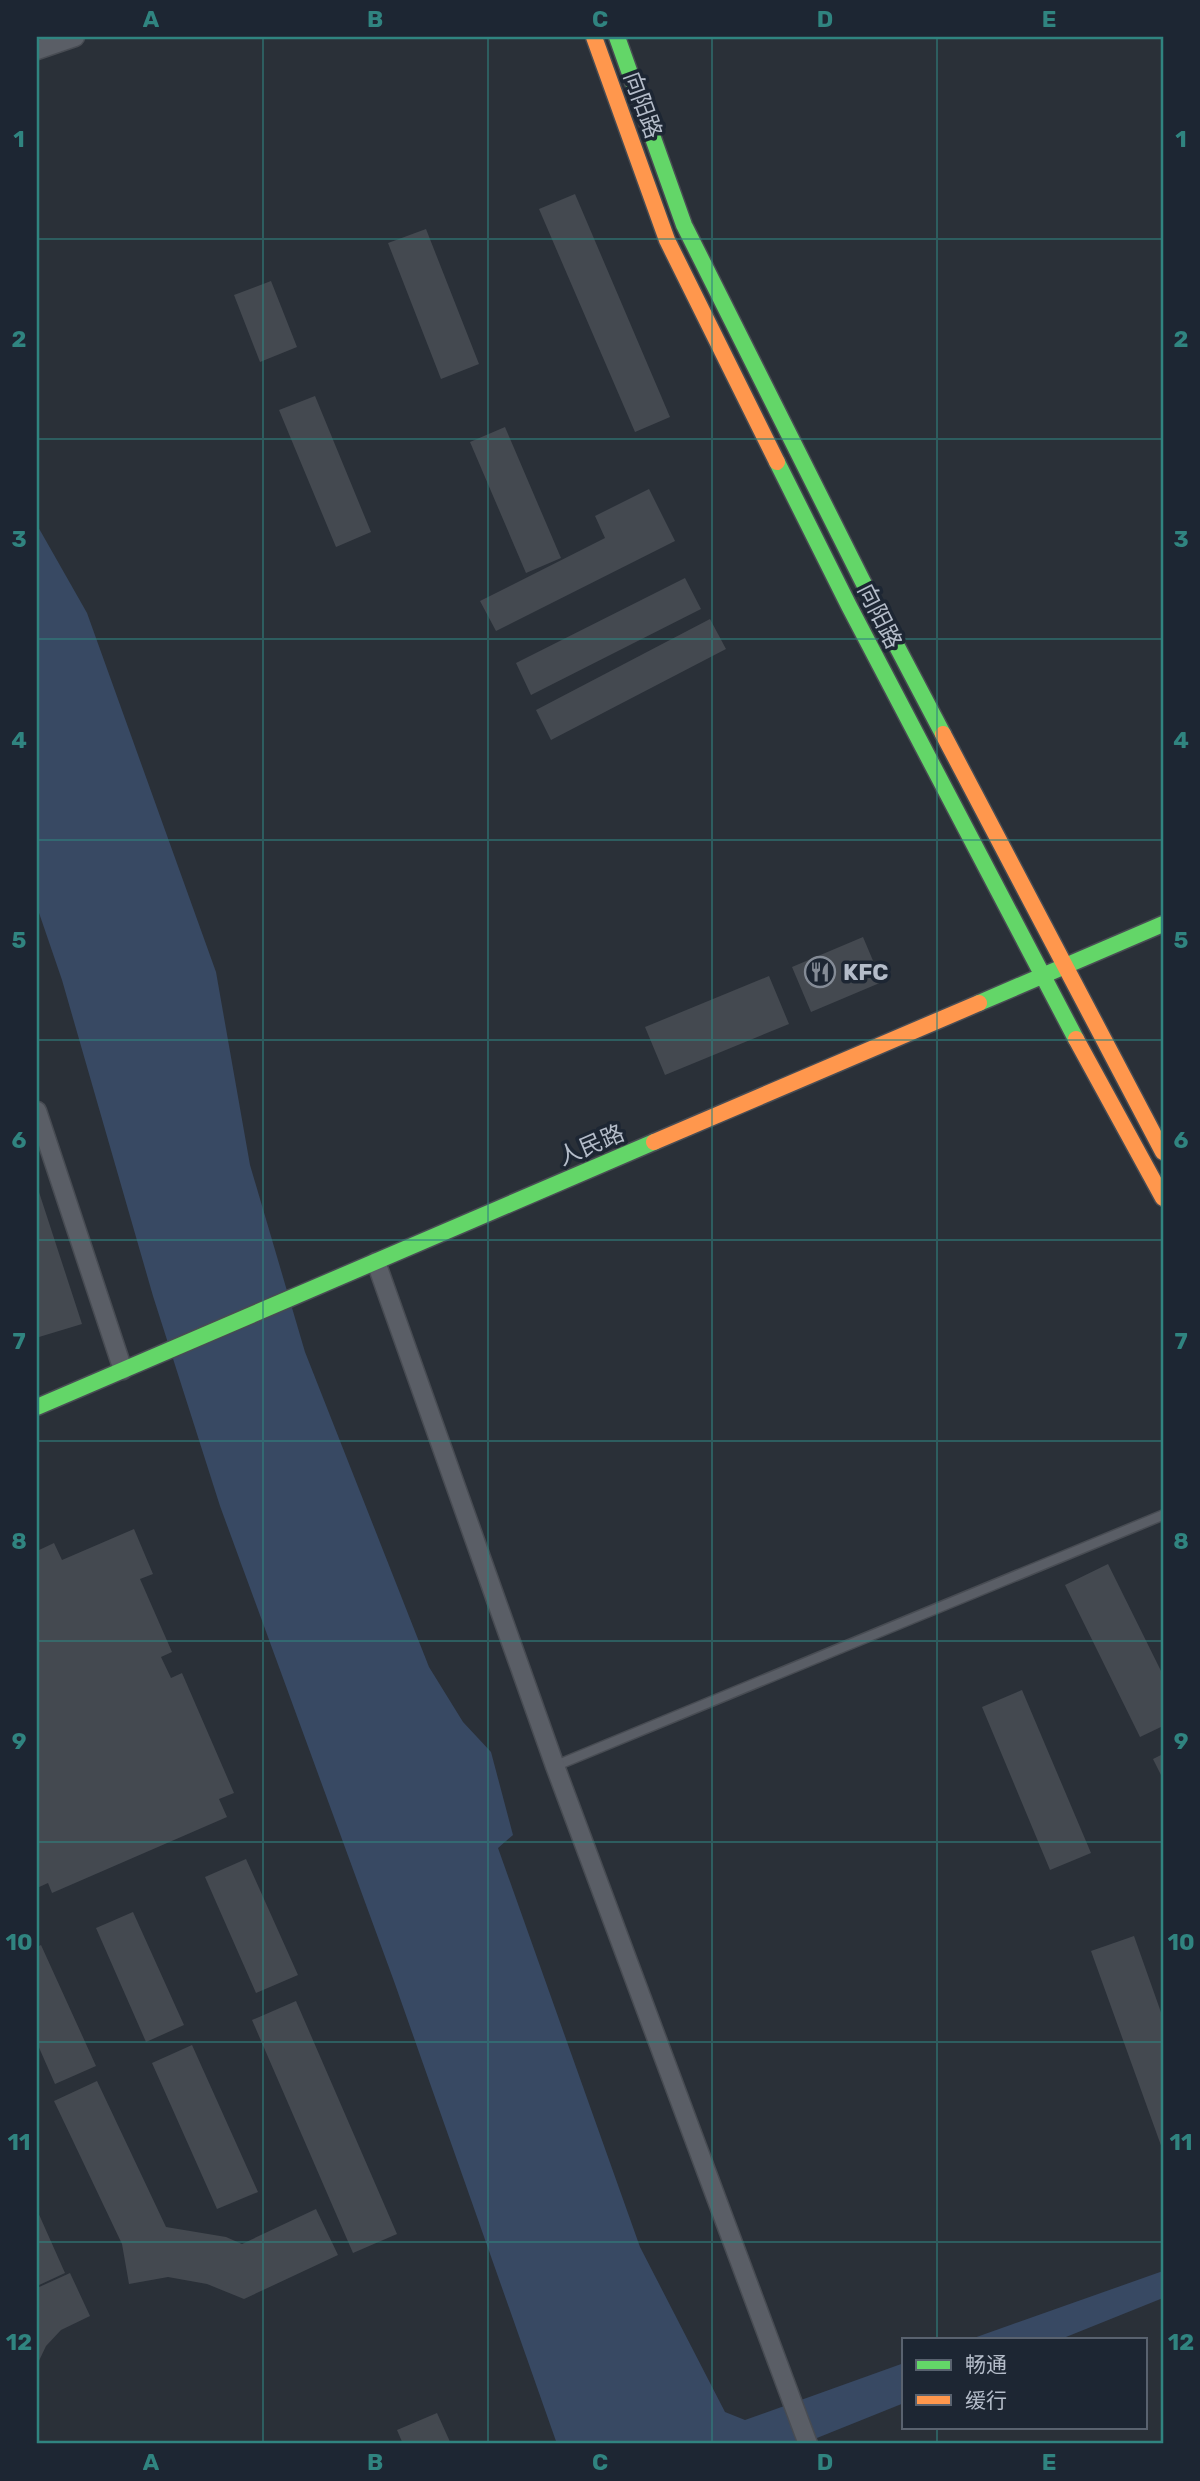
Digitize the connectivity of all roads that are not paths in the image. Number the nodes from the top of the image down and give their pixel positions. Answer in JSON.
{"nodes":[{"id":1,"x":75,"y":37,"type":"edge"},
{"id":2,"x":594,"y":37,"type":"edge"},
{"id":3,"x":617,"y":37,"type":"edge"},
{"id":4,"x":37,"y":50,"type":"edge"},
{"id":5,"x":1163,"y":924,"type":"edge"},
{"id":6,"x":1064,"y":967,"type":"junction"},
{"id":7,"x":1042,"y":976,"type":"junction"},
{"id":8,"x":37,"y":1111,"type":"edge"},
{"id":9,"x":1163,"y":1152,"type":"edge"},
{"id":10,"x":1163,"y":1198,"type":"edge"},
{"id":11,"x":376,"y":1262,"type":"junction"},
{"id":12,"x":122,"y":1370,"type":"junction"},
{"id":13,"x":37,"y":1407,"type":"edge"},
{"id":14,"x":1163,"y":1514,"type":"edge"},
{"id":15,"x":555,"y":1766,"type":"junction"},
{"id":16,"x":808,"y":2444,"type":"edge"}],
"edges":[{"from":1,"to":4,"type":"street"},
{"from":2,"to":7,"type":"street","name":"向阳路"},
{"from":3,"to":6,"type":"street","name":"向阳路"},
{"from":5,"to":6,"type":"street","name":"人民路"},
{"from":6,"to":7,"type":"street","name":"人民路"},
{"from":6,"to":9,"type":"street","name":"向阳路"},
{"from":7,"to":10,"type":"street","name":"向阳路"},
{"from":7,"to":11,"type":"street","name":"人民路"},
{"from":8,"to":12,"type":"street"},
{"from":11,"to":12,"type":"street","name":"人民路"},
{"from":11,"to":15,"type":"street"},
{"from":12,"to":13,"type":"street","name":"人民路"},
{"from":14,"to":15,"type":"lane"},
{"from":15,"to":16,"type":"street"}]}
